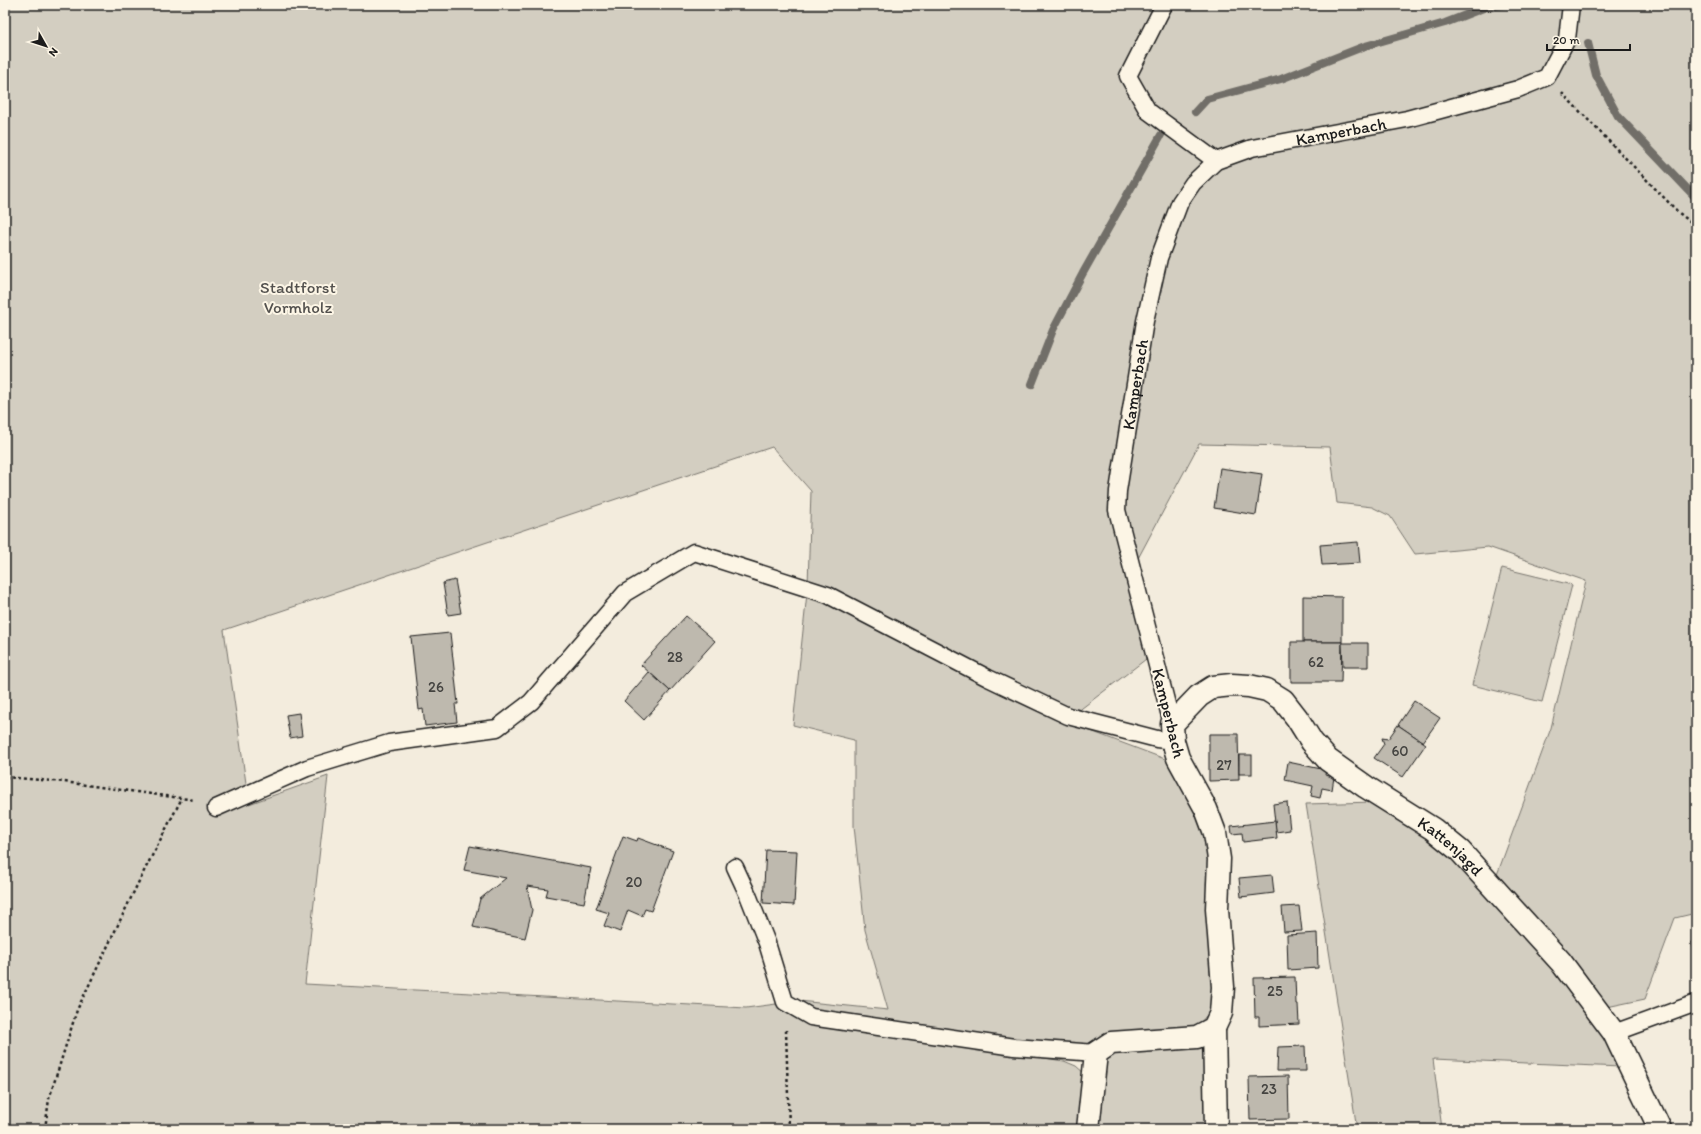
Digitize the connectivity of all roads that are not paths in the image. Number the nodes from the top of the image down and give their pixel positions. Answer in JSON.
{"nodes":[{"id":1,"x":1164,"y":5,"type":"edge"},
{"id":2,"x":1571,"y":5,"type":"edge"},
{"id":3,"x":1216,"y":161,"type":"junction"},
{"id":4,"x":1172,"y":733,"type":"junction"},
{"id":5,"x":216,"y":808,"type":"dead end"},
{"id":6,"x":735,"y":867,"type":"dead end"},
{"id":7,"x":1696,"y":1003,"type":"edge"},
{"id":8,"x":1214,"y":1028,"type":"junction"},
{"id":9,"x":1614,"y":1032,"type":"junction"},
{"id":10,"x":1096,"y":1053,"type":"junction"},
{"id":11,"x":1088,"y":1129,"type":"edge"},
{"id":12,"x":1216,"y":1129,"type":"edge"},
{"id":13,"x":1660,"y":1129,"type":"edge"}],
"edges":[{"from":1,"to":3,"type":"lane"},
{"from":2,"to":3,"type":"lane","name":"Kamperbach"},
{"from":3,"to":4,"type":"lane","name":"Kamperbach"},
{"from":4,"to":5,"type":"lane"},
{"from":4,"to":8,"type":"street","name":"Kamperbach"},
{"from":4,"to":9,"type":"street","name":"Kattenjagd"},
{"from":6,"to":10,"type":"lane"},
{"from":7,"to":9,"type":"lane"},
{"from":8,"to":10,"type":"street"},
{"from":8,"to":12,"type":"street","name":"Kamperbach"},
{"from":9,"to":13,"type":"street","name":"Kattenjagd"},
{"from":10,"to":11,"type":"street"}]}
